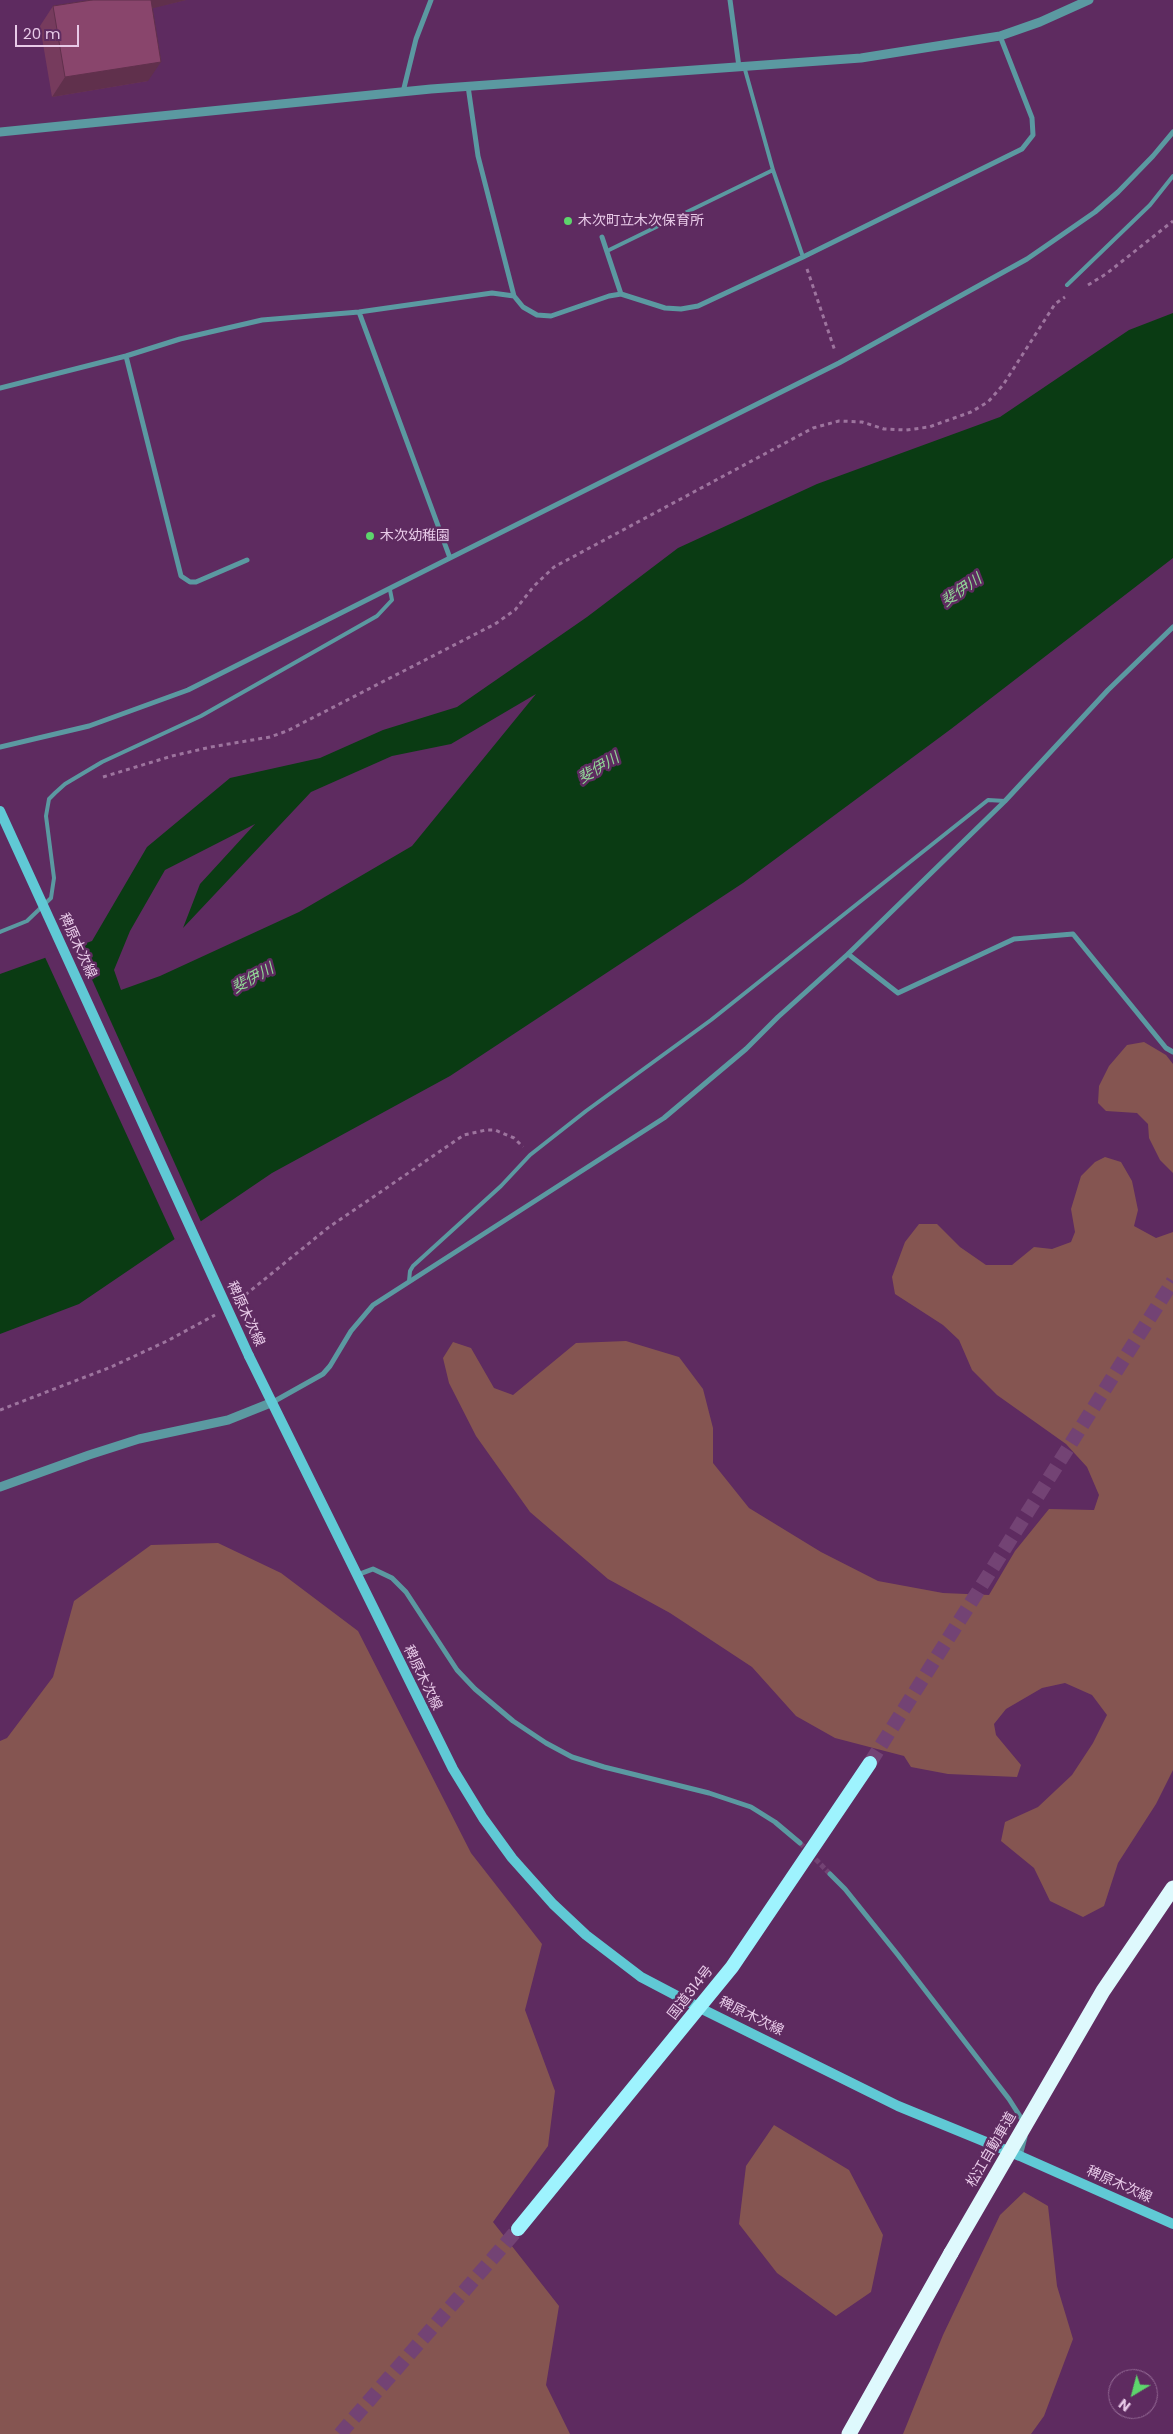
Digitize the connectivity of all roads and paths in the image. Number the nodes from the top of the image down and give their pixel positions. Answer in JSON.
{"nodes":[{"id":1,"x":431,"y":0,"type":"edge"},
{"id":2,"x":730,"y":0,"type":"edge"},
{"id":3,"x":1089,"y":0,"type":"edge"},
{"id":4,"x":1000,"y":36,"type":"junction"},
{"id":5,"x":741,"y":66,"type":"junction"},
{"id":6,"x":468,"y":86,"type":"junction"},
{"id":7,"x":403,"y":92,"type":"junction"},
{"id":8,"x":0,"y":132,"type":"edge"},
{"id":9,"x":1173,"y":132,"type":"edge"},
{"id":10,"x":773,"y":170,"type":"junction"},
{"id":11,"x":1173,"y":176,"type":"edge"},
{"id":12,"x":1173,"y":221,"type":"edge"},
{"id":13,"x":602,"y":237,"type":"dead end"},
{"id":14,"x":607,"y":250,"type":"junction"},
{"id":15,"x":803,"y":257,"type":"junction"},
{"id":16,"x":1067,"y":285,"type":"dead end"},
{"id":17,"x":1086,"y":285,"type":"dead end"},
{"id":18,"x":1072,"y":293,"type":"dead end"},
{"id":19,"x":622,"y":294,"type":"junction"},
{"id":20,"x":514,"y":296,"type":"junction"},
{"id":21,"x":359,"y":312,"type":"junction"},
{"id":22,"x":126,"y":356,"type":"junction"},
{"id":23,"x":839,"y":363,"type":"junction"},
{"id":24,"x":0,"y":388,"type":"edge"},
{"id":25,"x":450,"y":558,"type":"junction"},
{"id":26,"x":247,"y":560,"type":"dead end"},
{"id":27,"x":390,"y":590,"type":"junction"},
{"id":28,"x":1173,"y":627,"type":"edge"},
{"id":29,"x":0,"y":747,"type":"edge"},
{"id":30,"x":96,"y":780,"type":"dead end"},
{"id":31,"x":1005,"y":801,"type":"junction"},
{"id":32,"x":0,"y":811,"type":"edge"},
{"id":33,"x":0,"y":932,"type":"edge"},
{"id":34,"x":848,"y":954,"type":"junction"},
{"id":35,"x":1173,"y":1052,"type":"edge"},
{"id":36,"x":530,"y":1155,"type":"junction"},
{"id":37,"x":409,"y":1281,"type":"junction"},
{"id":38,"x":238,"y":1301,"type":"dead end"},
{"id":39,"x":222,"y":1310,"type":"dead end"},
{"id":40,"x":273,"y":1402,"type":"junction"},
{"id":41,"x":0,"y":1410,"type":"edge"},
{"id":42,"x":0,"y":1487,"type":"edge"},
{"id":43,"x":357,"y":1575,"type":"junction"},
{"id":44,"x":870,"y":1763,"type":"tunnel mouth"},
{"id":45,"x":800,"y":1843,"type":"tunnel mouth"},
{"id":46,"x":830,"y":1874,"type":"tunnel mouth"},
{"id":47,"x":1173,"y":1888,"type":"edge"},
{"id":48,"x":700,"y":2008,"type":"junction"},
{"id":49,"x":1020,"y":2156,"type":"junction"},
{"id":50,"x":1173,"y":2224,"type":"edge"},
{"id":51,"x":518,"y":2229,"type":"tunnel mouth"},
{"id":52,"x":849,"y":2434,"type":"edge"}],
"edges":[{"from":1,"to":7,"type":"street"},
{"from":2,"to":5,"type":"street"},
{"from":3,"to":4,"type":"street"},
{"from":4,"to":5,"type":"street"},
{"from":4,"to":15,"type":"street"},
{"from":5,"to":6,"type":"street"},
{"from":5,"to":10,"type":"lane"},
{"from":6,"to":7,"type":"street"},
{"from":6,"to":20,"type":"street"},
{"from":7,"to":8,"type":"street"},
{"from":9,"to":23,"type":"street"},
{"from":10,"to":14,"type":"lane"},
{"from":10,"to":15,"type":"lane"},
{"from":11,"to":16,"type":"lane"},
{"from":12,"to":17,"type":"path"},
{"from":13,"to":14,"type":"street"},
{"from":14,"to":19,"type":"street"},
{"from":15,"to":19,"type":"street"},
{"from":15,"to":23,"type":"path"},
{"from":18,"to":30,"type":"path"},
{"from":19,"to":20,"type":"street"},
{"from":20,"to":21,"type":"street"},
{"from":21,"to":22,"type":"street"},
{"from":21,"to":25,"type":"street"},
{"from":22,"to":24,"type":"street"},
{"from":22,"to":26,"type":"street"},
{"from":23,"to":25,"type":"street"},
{"from":25,"to":27,"type":"street"},
{"from":27,"to":29,"type":"street"},
{"from":27,"to":33,"type":"lane"},
{"from":28,"to":31,"type":"street"},
{"from":31,"to":34,"type":"street"},
{"from":31,"to":36,"type":"lane"},
{"from":32,"to":40,"type":"main road","name":"稗原木次線","bridge":true},
{"from":34,"to":35,"type":"street"},
{"from":34,"to":37,"type":"street"},
{"from":36,"to":37,"type":"lane"},
{"from":36,"to":38,"type":"path"},
{"from":37,"to":40,"type":"street"},
{"from":39,"to":41,"type":"path"},
{"from":40,"to":42,"type":"street"},
{"from":40,"to":43,"type":"main road","name":"稗原木次線"},
{"from":43,"to":45,"type":"street"},
{"from":43,"to":48,"type":"main road","name":"稗原木次線"},
{"from":44,"to":48,"type":"highway","name":"国道314号"},
{"from":46,"to":49,"type":"street"},
{"from":47,"to":52,"type":"highway","name":"松江自動車道","bridge":true},
{"from":48,"to":49,"type":"main road","name":"稗原木次線"},
{"from":48,"to":51,"type":"highway","name":"国道314号"},
{"from":49,"to":50,"type":"main road","name":"稗原木次線"}]}
